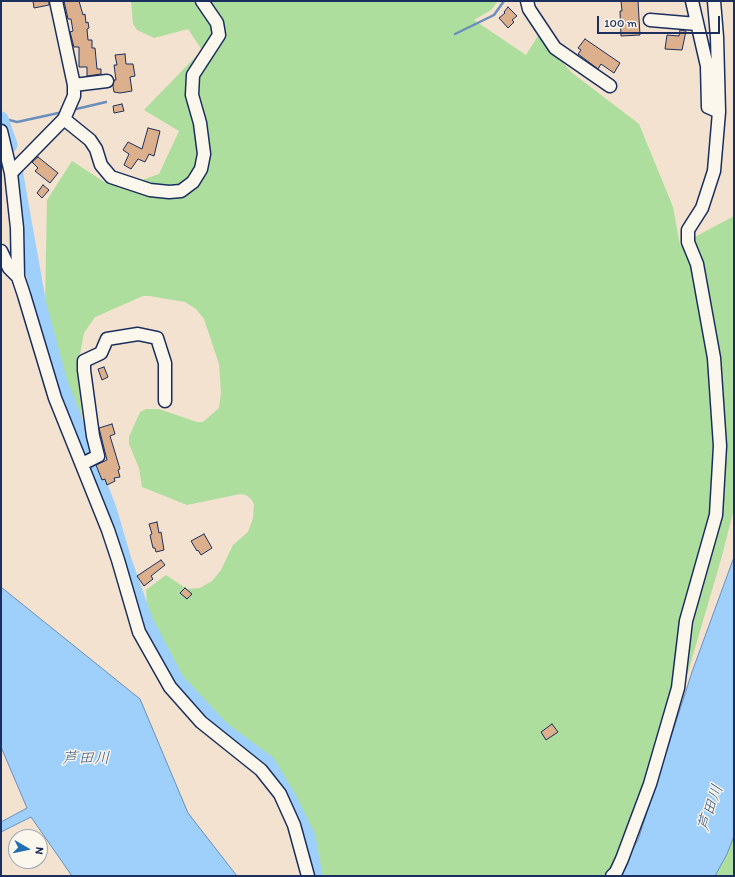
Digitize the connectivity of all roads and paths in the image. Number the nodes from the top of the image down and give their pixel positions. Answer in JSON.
{"nodes":[{"id":1,"x":56,"y":1,"type":"edge"},
{"id":2,"x":202,"y":1,"type":"edge"},
{"id":3,"x":527,"y":1,"type":"edge"},
{"id":4,"x":692,"y":1,"type":"edge"},
{"id":5,"x":714,"y":1,"type":"edge"},
{"id":6,"x":650,"y":20,"type":"dead end"},
{"id":7,"x":698,"y":24,"type":"junction"},
{"id":8,"x":107,"y":81,"type":"dead end"},
{"id":9,"x":74,"y":85,"type":"junction"},
{"id":10,"x":610,"y":86,"type":"dead end"},
{"id":11,"x":719,"y":112,"type":"junction"},
{"id":12,"x":67,"y":114,"type":"junction"},
{"id":13,"x":1,"y":131,"type":"edge"},
{"id":14,"x":11,"y":173,"type":"junction"},
{"id":15,"x":1,"y":251,"type":"edge"},
{"id":16,"x":18,"y":277,"type":"junction"},
{"id":17,"x":165,"y":401,"type":"dead end"},
{"id":18,"x":82,"y":464,"type":"junction"},
{"id":19,"x":617,"y":875,"type":"edge"},
{"id":20,"x":308,"y":876,"type":"edge"}],
"edges":[{"from":1,"to":9,"type":"street"},
{"from":2,"to":12,"type":"street"},
{"from":3,"to":10,"type":"street"},
{"from":4,"to":7,"type":"street"},
{"from":5,"to":11,"type":"street"},
{"from":6,"to":7,"type":"street"},
{"from":7,"to":11,"type":"street"},
{"from":8,"to":9,"type":"street"},
{"from":9,"to":12,"type":"street"},
{"from":11,"to":19,"type":"street"},
{"from":12,"to":14,"type":"street"},
{"from":13,"to":14,"type":"street"},
{"from":14,"to":16,"type":"street"},
{"from":15,"to":16,"type":"street"},
{"from":16,"to":18,"type":"street"},
{"from":17,"to":18,"type":"street"},
{"from":18,"to":20,"type":"street"}]}
